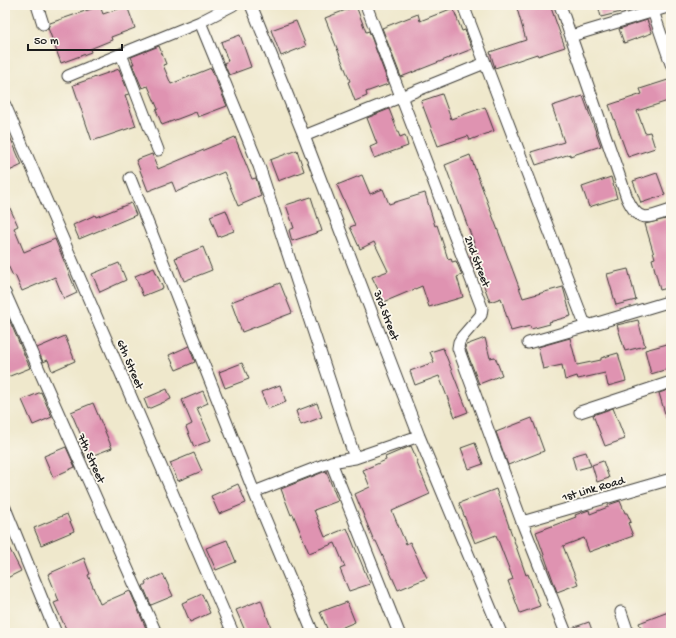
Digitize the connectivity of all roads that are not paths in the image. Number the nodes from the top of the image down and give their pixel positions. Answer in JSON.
{"nodes":[{"id":1,"x":37,"y":5,"type":"edge"},
{"id":2,"x":233,"y":5,"type":"edge"},
{"id":3,"x":251,"y":5,"type":"edge"},
{"id":4,"x":366,"y":5,"type":"edge"},
{"id":5,"x":464,"y":5,"type":"edge"},
{"id":6,"x":560,"y":5,"type":"edge"},
{"id":7,"x":671,"y":6,"type":"edge"},
{"id":8,"x":653,"y":11,"type":"junction"},
{"id":9,"x":200,"y":22,"type":"junction"},
{"id":10,"x":43,"y":24,"type":"dead end"},
{"id":11,"x":571,"y":36,"type":"junction"},
{"id":12,"x":121,"y":54,"type":"junction"},
{"id":13,"x":485,"y":63,"type":"junction"},
{"id":14,"x":671,"y":64,"type":"edge"},
{"id":15,"x":68,"y":76,"type":"dead end"},
{"id":16,"x":402,"y":96,"type":"junction"},
{"id":17,"x":5,"y":105,"type":"edge"},
{"id":18,"x":304,"y":136,"type":"junction"},
{"id":19,"x":158,"y":150,"type":"dead end"},
{"id":20,"x":130,"y":178,"type":"dead end"},
{"id":21,"x":671,"y":210,"type":"edge"},
{"id":22,"x":5,"y":293,"type":"edge"},
{"id":23,"x":671,"y":301,"type":"edge"},
{"id":24,"x":591,"y":325,"type":"junction"},
{"id":25,"x":528,"y":343,"type":"dead end"},
{"id":26,"x":671,"y":382,"type":"edge"},
{"id":27,"x":580,"y":412,"type":"dead end"},
{"id":28,"x":419,"y":436,"type":"junction"},
{"id":29,"x":355,"y":458,"type":"junction"},
{"id":30,"x":331,"y":462,"type":"junction"},
{"id":31,"x":671,"y":479,"type":"edge"},
{"id":32,"x":254,"y":492,"type":"junction"},
{"id":33,"x":5,"y":508,"type":"edge"},
{"id":34,"x":522,"y":522,"type":"junction"},
{"id":35,"x":621,"y":612,"type":"dead end"},
{"id":36,"x":56,"y":633,"type":"edge"},
{"id":37,"x":156,"y":633,"type":"edge"},
{"id":38,"x":233,"y":633,"type":"edge"},
{"id":39,"x":313,"y":633,"type":"edge"},
{"id":40,"x":399,"y":633,"type":"edge"},
{"id":41,"x":501,"y":633,"type":"edge"},
{"id":42,"x":566,"y":633,"type":"edge"},
{"id":43,"x":628,"y":633,"type":"edge"}],
"edges":[{"from":1,"to":10,"type":"street"},
{"from":2,"to":9,"type":"street"},
{"from":3,"to":18,"type":"street","name":"3rd Street"},
{"from":4,"to":16,"type":"street","name":"2nd Street"},
{"from":5,"to":13,"type":"street"},
{"from":6,"to":11,"type":"street"},
{"from":7,"to":8,"type":"street"},
{"from":8,"to":11,"type":"street"},
{"from":8,"to":14,"type":"street"},
{"from":9,"to":12,"type":"street"},
{"from":9,"to":29,"type":"street"},
{"from":11,"to":21,"type":"street"},
{"from":12,"to":15,"type":"street"},
{"from":12,"to":19,"type":"street"},
{"from":13,"to":16,"type":"street"},
{"from":13,"to":24,"type":"street"},
{"from":16,"to":18,"type":"street"},
{"from":16,"to":34,"type":"street","name":"2nd Street"},
{"from":17,"to":38,"type":"street","name":"6th Street"},
{"from":18,"to":28,"type":"street","name":"3rd Street"},
{"from":20,"to":32,"type":"street"},
{"from":22,"to":37,"type":"street","name":"7th Street"},
{"from":23,"to":24,"type":"street"},
{"from":24,"to":25,"type":"street"},
{"from":26,"to":27,"type":"street"},
{"from":28,"to":29,"type":"street"},
{"from":28,"to":41,"type":"street","name":"3rd Street"},
{"from":29,"to":30,"type":"street"},
{"from":30,"to":32,"type":"street"},
{"from":30,"to":40,"type":"street"},
{"from":31,"to":34,"type":"street","name":"1st Link Road"},
{"from":32,"to":39,"type":"street"},
{"from":33,"to":36,"type":"street"},
{"from":34,"to":42,"type":"street","name":"2nd Street"},
{"from":35,"to":43,"type":"street"}]}
